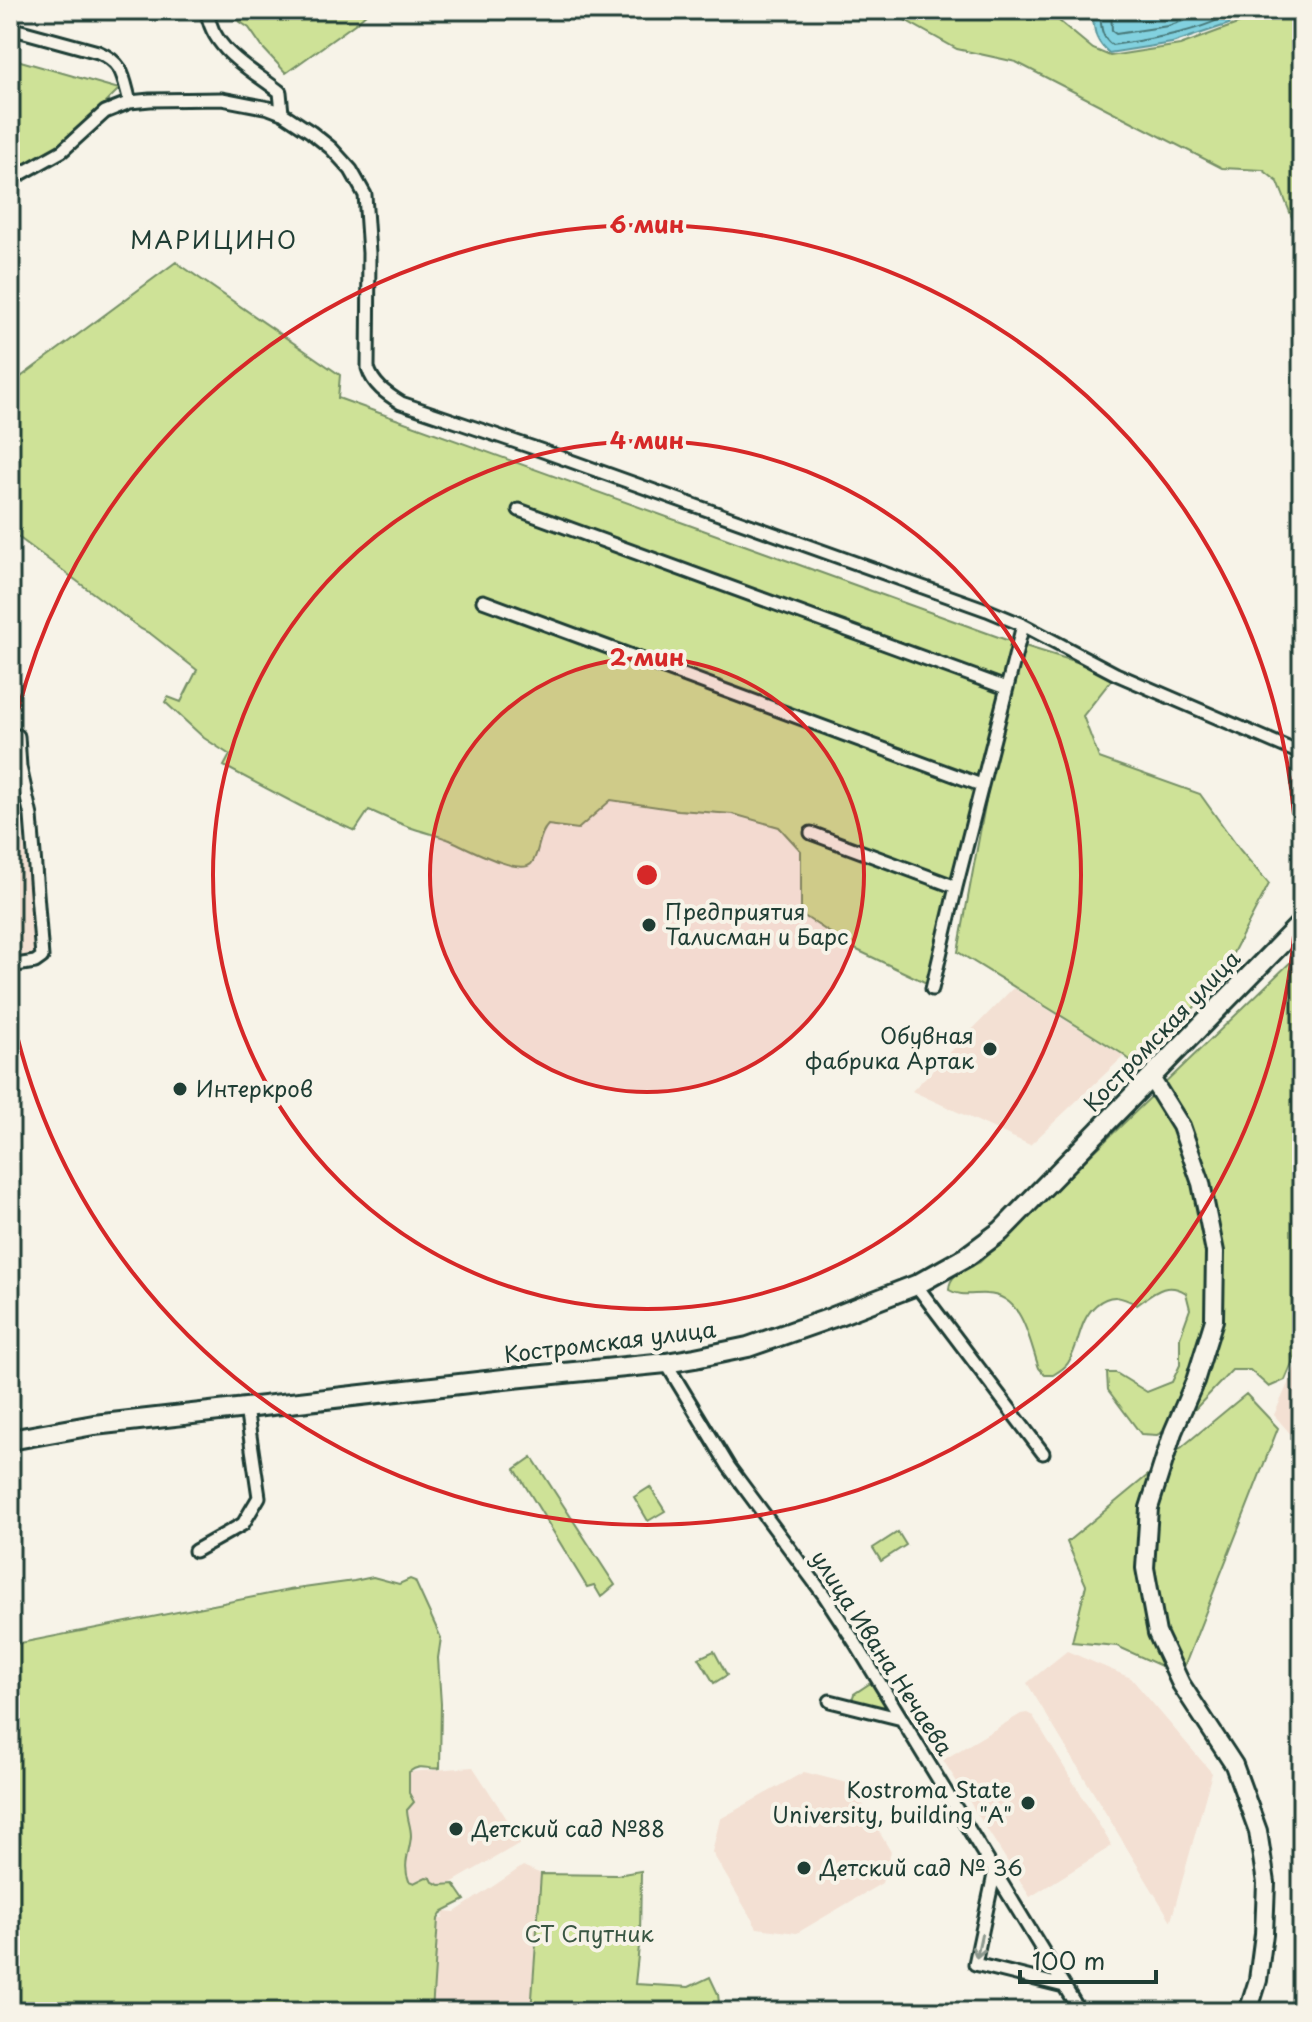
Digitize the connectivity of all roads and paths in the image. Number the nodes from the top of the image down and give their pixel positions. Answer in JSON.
{"nodes":[{"id":1,"x":207,"y":10,"type":"edge"},
{"id":2,"x":10,"y":28,"type":"edge"},
{"id":3,"x":130,"y":102,"type":"junction"},
{"id":4,"x":282,"y":113,"type":"junction"},
{"id":5,"x":10,"y":180,"type":"edge"},
{"id":6,"x":519,"y":510,"type":"dead end"},
{"id":7,"x":483,"y":601,"type":"dead end"},
{"id":8,"x":1023,"y":625,"type":"junction"},
{"id":9,"x":1006,"y":688,"type":"junction"},
{"id":10,"x":18,"y":736,"type":"dead end"},
{"id":11,"x":1302,"y":754,"type":"edge"},
{"id":12,"x":981,"y":785,"type":"junction"},
{"id":13,"x":811,"y":833,"type":"dead end"},
{"id":14,"x":956,"y":887,"type":"junction"},
{"id":15,"x":1302,"y":922,"type":"edge"},
{"id":16,"x":10,"y":966,"type":"edge"},
{"id":17,"x":932,"y":989,"type":"dead end"},
{"id":18,"x":1151,"y":1078,"type":"junction"},
{"id":19,"x":916,"y":1285,"type":"junction"},
{"id":20,"x":666,"y":1363,"type":"junction"},
{"id":21,"x":246,"y":1408,"type":"junction"},
{"id":22,"x":10,"y":1440,"type":"edge"},
{"id":23,"x":1043,"y":1453,"type":"dead end"},
{"id":24,"x":195,"y":1551,"type":"dead end"},
{"id":25,"x":830,"y":1701,"type":"dead end"},
{"id":26,"x":902,"y":1719,"type":"junction"},
{"id":27,"x":995,"y":1870,"type":"junction"},
{"id":28,"x":1064,"y":1986,"type":"junction"},
{"id":29,"x":1080,"y":2012,"type":"edge"},
{"id":30,"x":1248,"y":2012,"type":"edge"}],
"edges":[{"from":1,"to":4,"type":"street"},
{"from":2,"to":3,"type":"street"},
{"from":3,"to":4,"type":"street"},
{"from":3,"to":5,"type":"street"},
{"from":4,"to":8,"type":"street"},
{"from":6,"to":9,"type":"street"},
{"from":7,"to":12,"type":"street"},
{"from":8,"to":9,"type":"street"},
{"from":8,"to":11,"type":"street"},
{"from":9,"to":12,"type":"street"},
{"from":10,"to":16,"type":"street"},
{"from":12,"to":14,"type":"street"},
{"from":13,"to":14,"type":"street"},
{"from":14,"to":17,"type":"street"},
{"from":15,"to":18,"type":"main road","name":"Костромская улица"},
{"from":18,"to":19,"type":"main road","name":"Костромская улица"},
{"from":18,"to":30,"type":"main road"},
{"from":19,"to":20,"type":"main road","name":"Костромская улица"},
{"from":19,"to":23,"type":"street"},
{"from":20,"to":21,"type":"main road","name":"Костромская улица"},
{"from":20,"to":26,"type":"street","name":"улица Ивана Нечаева"},
{"from":21,"to":22,"type":"main road","name":"Костромская улица"},
{"from":21,"to":24,"type":"street"},
{"from":25,"to":26,"type":"street"},
{"from":26,"to":27,"type":"street","name":"улица Ивана Нечаева"},
{"from":27,"to":28,"type":"street","name":"улица Ивана Нечаева"},
{"from":27,"to":28,"type":"street","one_way":true},
{"from":28,"to":29,"type":"street","name":"улица Ивана Нечаева"}]}
